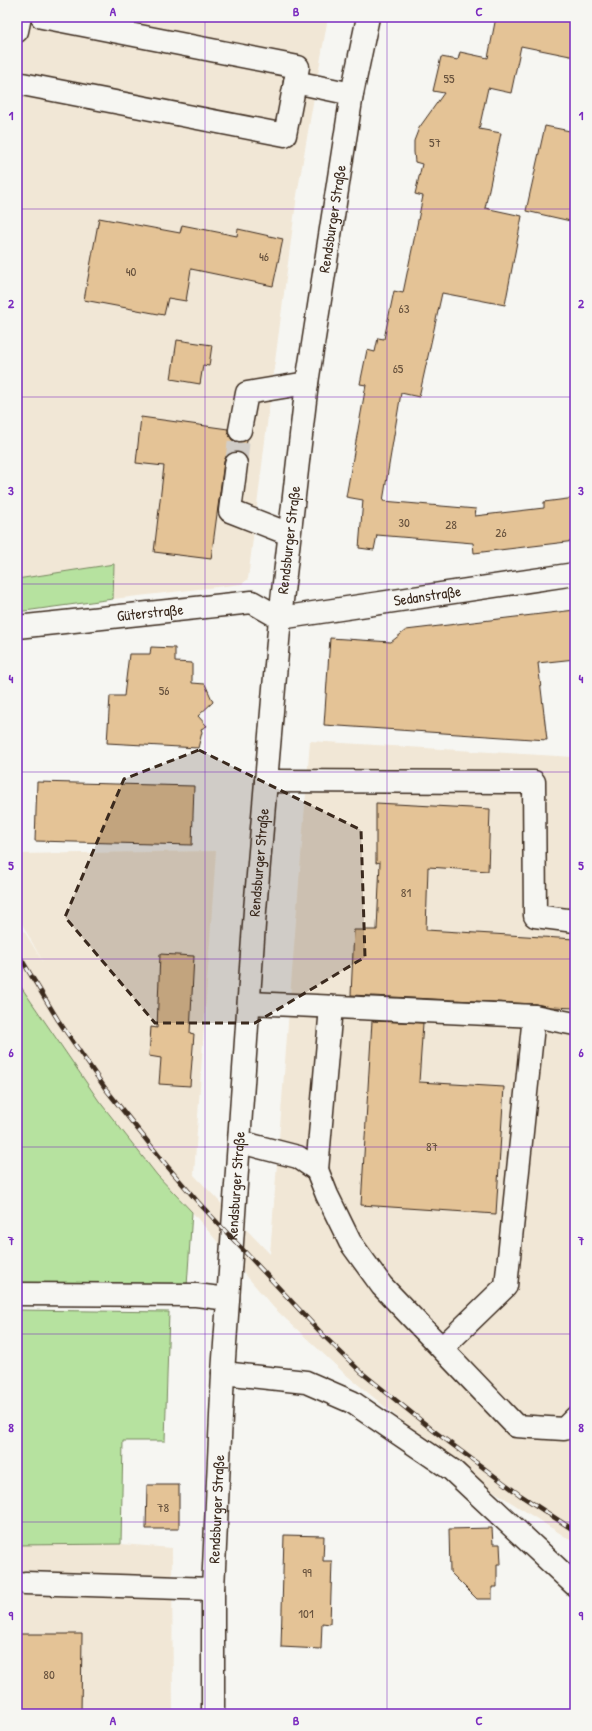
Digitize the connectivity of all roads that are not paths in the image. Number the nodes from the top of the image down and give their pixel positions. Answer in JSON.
{"nodes":[{"id":1,"x":20,"y":17,"type":"edge"},
{"id":2,"x":42,"y":17,"type":"edge"},
{"id":3,"x":368,"y":17,"type":"edge"},
{"id":4,"x":17,"y":31,"type":"edge"},
{"id":5,"x":295,"y":82,"type":"junction"},
{"id":6,"x":17,"y":83,"type":"edge"},
{"id":7,"x":352,"y":94,"type":"junction"},
{"id":8,"x":307,"y":383,"type":"junction"},
{"id":9,"x":240,"y":430,"type":"tunnel mouth"},
{"id":10,"x":236,"y":464,"type":"tunnel mouth"},
{"id":11,"x":289,"y":534,"type":"junction"},
{"id":12,"x":575,"y":574,"type":"edge"},
{"id":13,"x":280,"y":618,"type":"junction"},
{"id":14,"x":17,"y":627,"type":"edge"},
{"id":15,"x":266,"y":781,"type":"junction"},
{"id":16,"x":575,"y":921,"type":"edge"},
{"id":17,"x":250,"y":1003,"type":"junction"},
{"id":18,"x":331,"y":1007,"type":"junction"},
{"id":19,"x":534,"y":1016,"type":"junction"},
{"id":20,"x":575,"y":1024,"type":"edge"},
{"id":21,"x":240,"y":1142,"type":"junction"},
{"id":22,"x":317,"y":1170,"type":"junction"},
{"id":23,"x":17,"y":1294,"type":"edge"},
{"id":24,"x":228,"y":1299,"type":"junction"},
{"id":25,"x":442,"y":1348,"type":"junction"},
{"id":26,"x":223,"y":1373,"type":"junction"},
{"id":27,"x":575,"y":1418,"type":"edge"},
{"id":28,"x":25,"y":1582,"type":"dead end"},
{"id":29,"x":575,"y":1585,"type":"edge"},
{"id":30,"x":213,"y":1589,"type":"junction"},
{"id":31,"x":213,"y":1714,"type":"edge"}],
"edges":[{"from":1,"to":4,"type":"street"},
{"from":2,"to":5,"type":"street"},
{"from":3,"to":7,"type":"street","name":"Rendsburger Straße"},
{"from":5,"to":6,"type":"street"},
{"from":5,"to":7,"type":"street"},
{"from":7,"to":8,"type":"street","name":"Rendsburger Straße"},
{"from":8,"to":9,"type":"street"},
{"from":8,"to":11,"type":"street","name":"Rendsburger Straße"},
{"from":10,"to":11,"type":"street"},
{"from":11,"to":13,"type":"street","name":"Rendsburger Straße"},
{"from":12,"to":13,"type":"street","name":"Sedanstraße"},
{"from":13,"to":14,"type":"street","name":"Güterstraße"},
{"from":13,"to":15,"type":"street","name":"Rendsburger Straße"},
{"from":15,"to":16,"type":"street"},
{"from":15,"to":17,"type":"street","name":"Rendsburger Straße"},
{"from":17,"to":18,"type":"street"},
{"from":17,"to":21,"type":"street","name":"Rendsburger Straße"},
{"from":18,"to":19,"type":"street"},
{"from":18,"to":22,"type":"street"},
{"from":19,"to":20,"type":"street"},
{"from":19,"to":25,"type":"street"},
{"from":21,"to":22,"type":"street"},
{"from":21,"to":24,"type":"street","name":"Rendsburger Straße"},
{"from":22,"to":25,"type":"street"},
{"from":23,"to":24,"type":"street"},
{"from":24,"to":26,"type":"street","name":"Rendsburger Straße"},
{"from":25,"to":27,"type":"street"},
{"from":26,"to":29,"type":"street"},
{"from":26,"to":30,"type":"street","name":"Rendsburger Straße"},
{"from":28,"to":30,"type":"street"},
{"from":30,"to":31,"type":"street","name":"Rendsburger Straße"}]}
